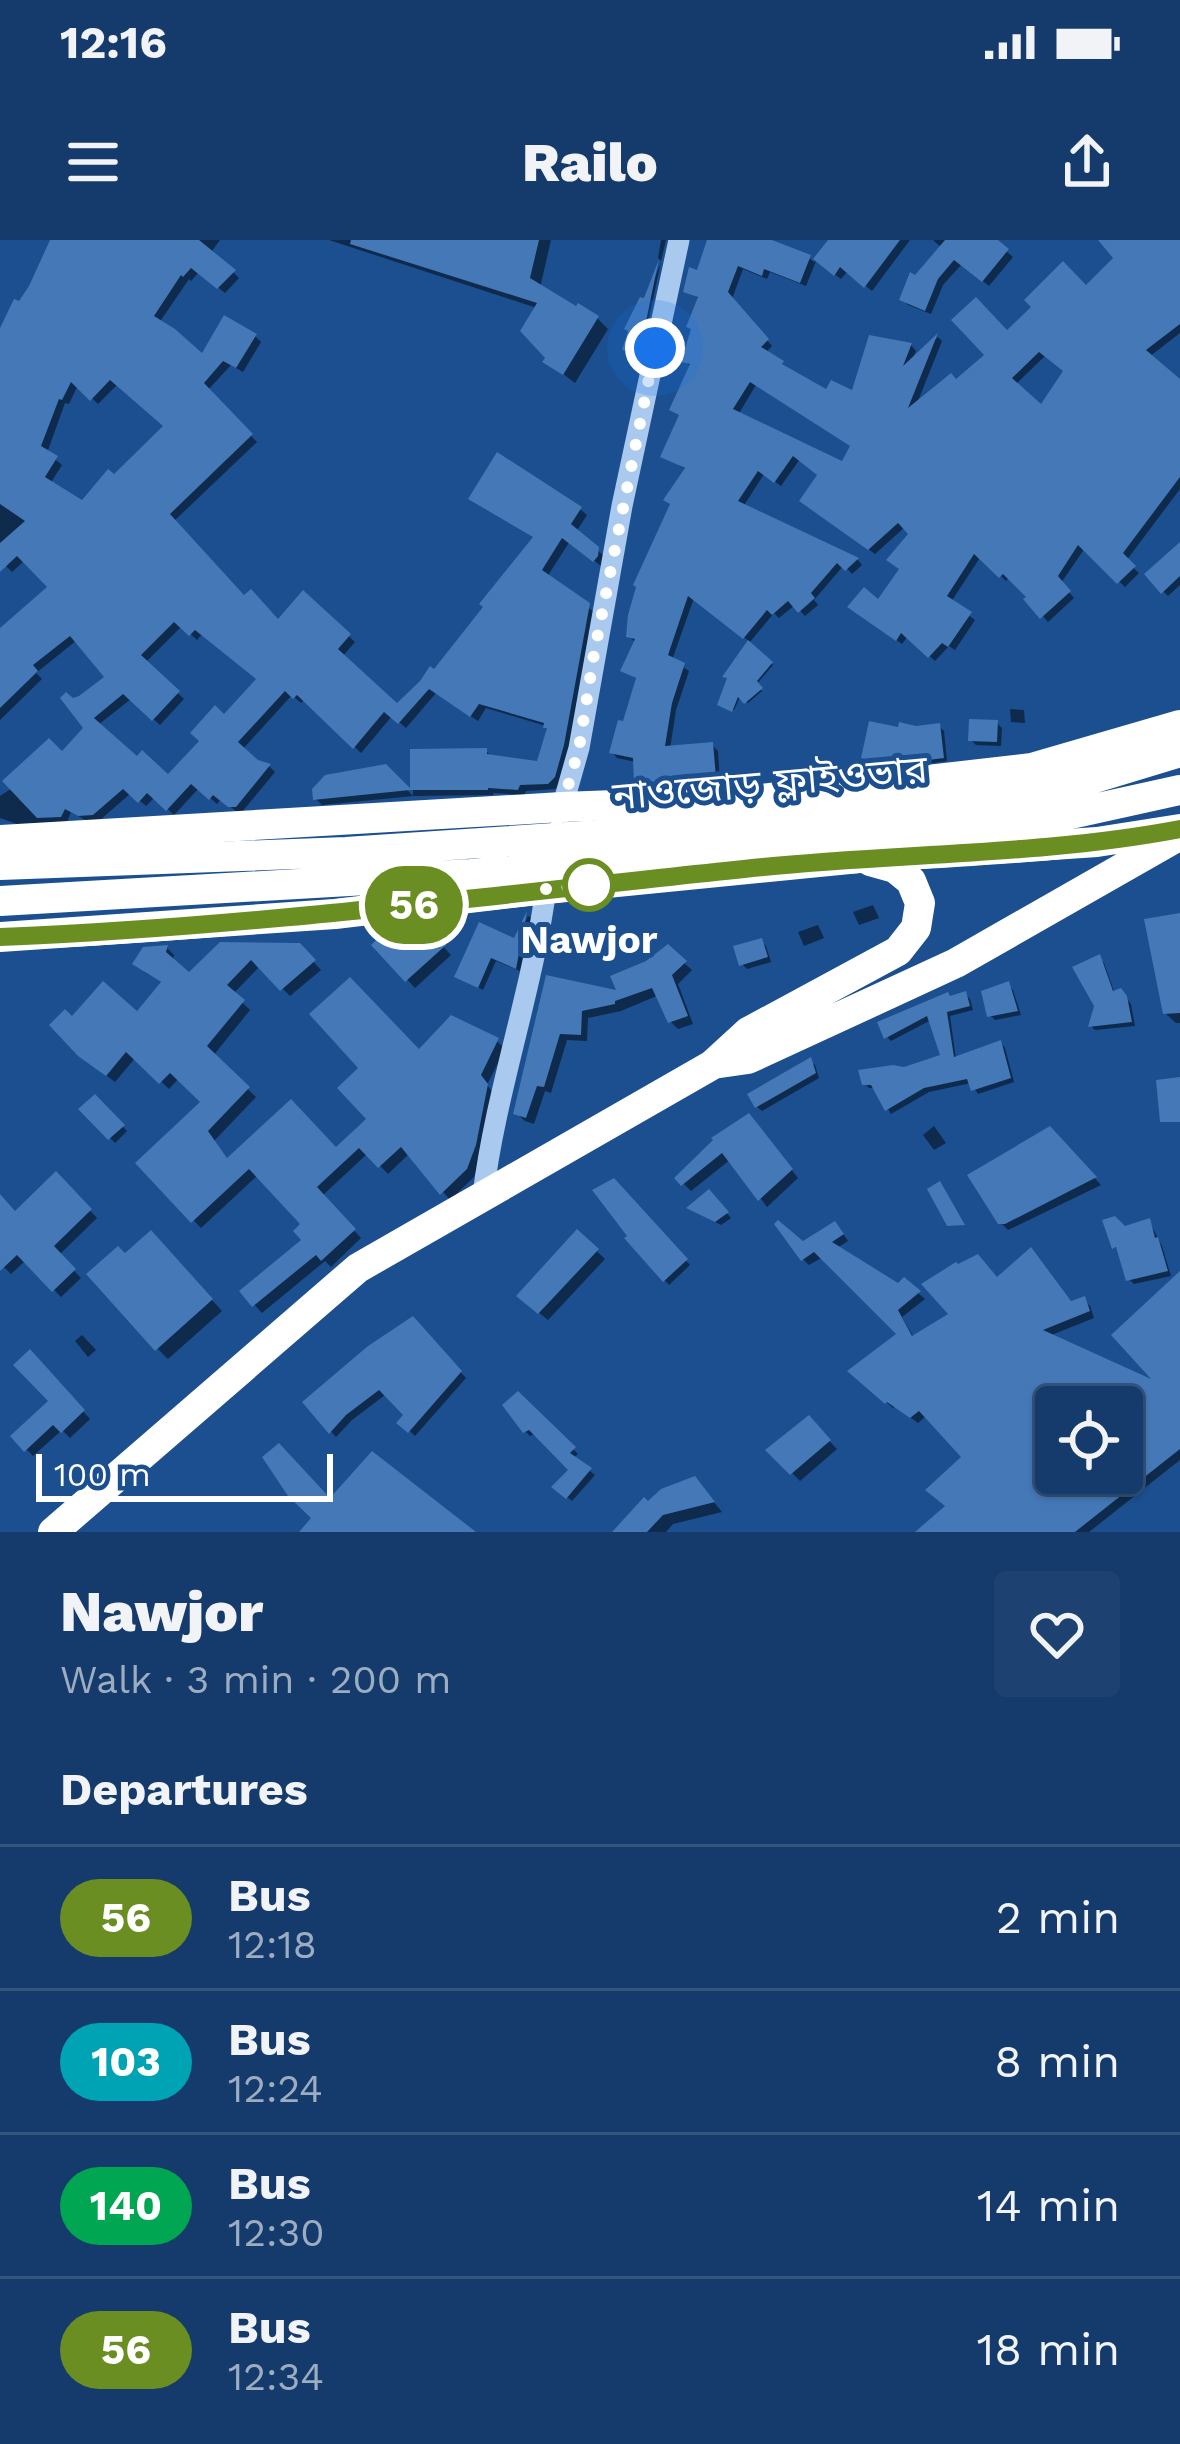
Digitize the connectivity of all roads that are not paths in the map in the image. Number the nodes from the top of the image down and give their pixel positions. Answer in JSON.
{"nodes":[{"id":1,"x":680,"y":240,"type":"edge"},
{"id":2,"x":1180,"y":725,"type":"edge"},
{"id":3,"x":1180,"y":752,"type":"edge"},
{"id":4,"x":1180,"y":790,"type":"edge"},
{"id":5,"x":562,"y":806,"type":"junction"},
{"id":6,"x":1180,"y":832,"type":"edge"},
{"id":7,"x":0,"y":840,"type":"edge"},
{"id":8,"x":859,"y":858,"type":"junction"},
{"id":9,"x":0,"y":865,"type":"edge"},
{"id":10,"x":546,"y":889,"type":"junction"},
{"id":11,"x":0,"y":901,"type":"edge"},
{"id":12,"x":0,"y":937,"type":"edge"},
{"id":13,"x":712,"y":1065,"type":"junction"},
{"id":14,"x":483,"y":1195,"type":"junction"},
{"id":15,"x":52,"y":1532,"type":"edge"}],
"edges":[{"from":1,"to":5,"type":"street"},
{"from":2,"to":5,"type":"highway"},
{"from":3,"to":9,"type":"highway","name":"নাওজোড় ফ্লাইওভার","bridge":true},
{"from":4,"to":11,"type":"highway","name":"নাওজোড় ফ্লাইওভার","bridge":true},
{"from":5,"to":7,"type":"highway"},
{"from":5,"to":10,"type":"street"},
{"from":6,"to":8,"type":"highway"},
{"from":6,"to":13,"type":"highway"},
{"from":8,"to":10,"type":"highway"},
{"from":8,"to":13,"type":"highway"},
{"from":10,"to":12,"type":"highway"},
{"from":10,"to":14,"type":"street"},
{"from":13,"to":14,"type":"highway"},
{"from":14,"to":15,"type":"highway"}]}
